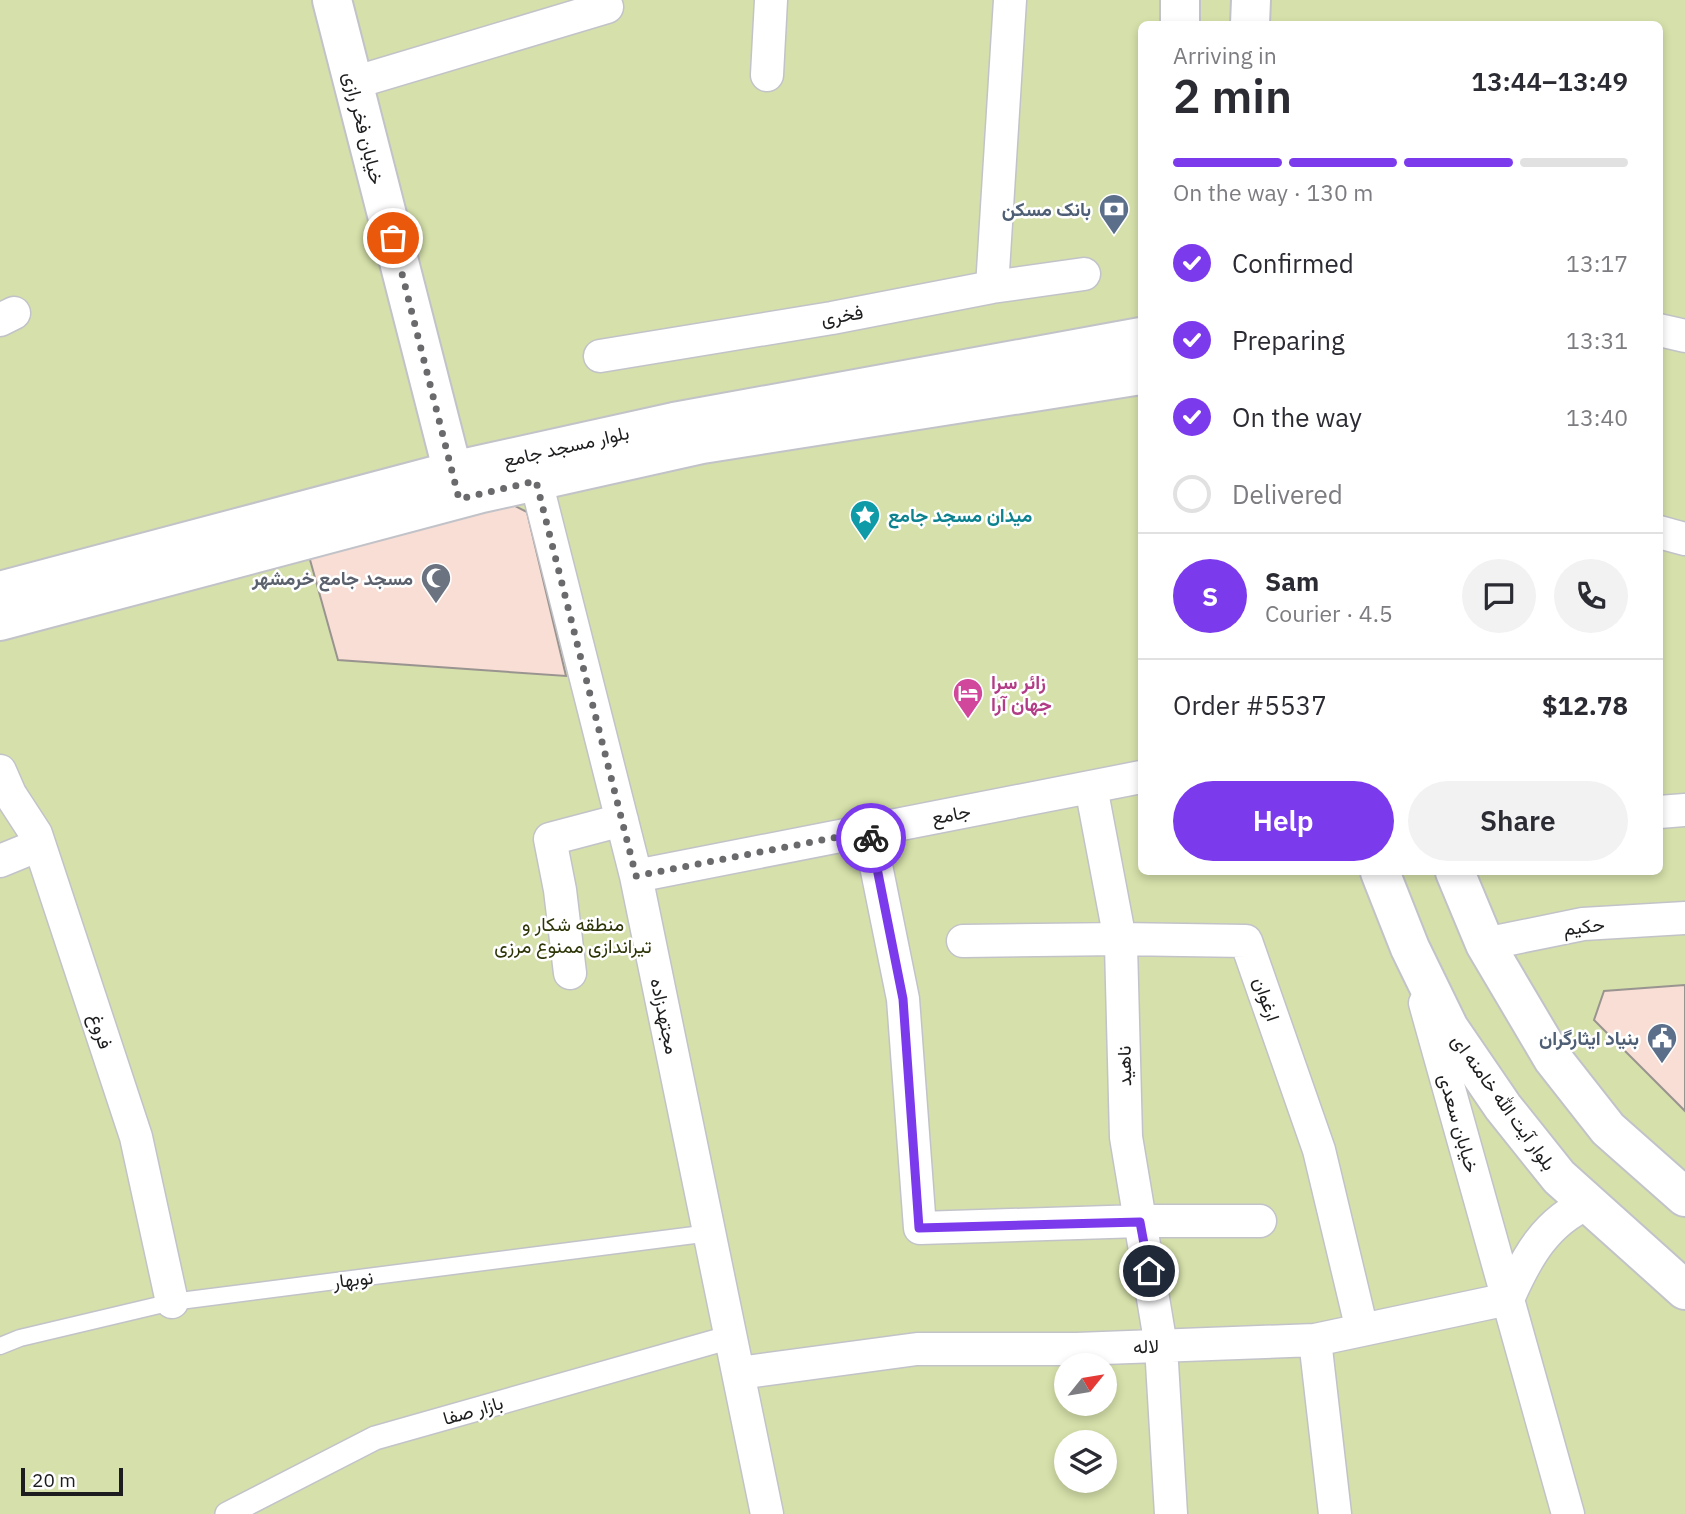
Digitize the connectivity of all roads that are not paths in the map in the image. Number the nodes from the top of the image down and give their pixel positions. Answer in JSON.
{"nodes":[{"id":1,"x":332,"y":0,"type":"edge"},
{"id":2,"x":771,"y":0,"type":"edge"},
{"id":3,"x":1010,"y":0,"type":"edge"},
{"id":4,"x":1180,"y":0,"type":"edge"},
{"id":5,"x":1251,"y":0,"type":"edge"},
{"id":6,"x":607,"y":7,"type":"dead end"},
{"id":7,"x":1180,"y":21,"type":"edge"},
{"id":8,"x":1250,"y":21,"type":"edge"},
{"id":9,"x":767,"y":75,"type":"dead end"},
{"id":10,"x":353,"y":83,"type":"junction"},
{"id":11,"x":1084,"y":274,"type":"dead end"},
{"id":12,"x":992,"y":287,"type":"junction"},
{"id":13,"x":1663,"y":331,"type":"edge"},
{"id":14,"x":1685,"y":336,"type":"edge"},
{"id":15,"x":1138,"y":338,"type":"edge"},
{"id":16,"x":600,"y":356,"type":"dead end"},
{"id":17,"x":1138,"y":375,"type":"edge"},
{"id":18,"x":536,"y":481,"type":"junction"},
{"id":19,"x":456,"y":485,"type":"junction"},
{"id":20,"x":1663,"y":534,"type":"edge"},
{"id":21,"x":1685,"y":539,"type":"edge"},
{"id":22,"x":0,"y":591,"type":"edge"},
{"id":23,"x":0,"y":621,"type":"edge"},
{"id":24,"x":0,"y":771,"type":"edge"},
{"id":25,"x":1138,"y":778,"type":"edge"},
{"id":26,"x":1091,"y":787,"type":"junction"},
{"id":27,"x":1685,"y":810,"type":"edge"},
{"id":28,"x":1663,"y":812,"type":"edge"},
{"id":29,"x":622,"y":820,"type":"junction"},
{"id":30,"x":869,"y":831,"type":"junction"},
{"id":31,"x":39,"y":845,"type":"junction"},
{"id":32,"x":0,"y":861,"type":"edge"},
{"id":33,"x":1381,"y":875,"type":"edge"},
{"id":34,"x":1456,"y":875,"type":"edge"},
{"id":35,"x":636,"y":876,"type":"junction"},
{"id":36,"x":1685,"y":918,"type":"edge"},
{"id":37,"x":1120,"y":939,"type":"junction"},
{"id":38,"x":963,"y":941,"type":"dead end"},
{"id":39,"x":1485,"y":944,"type":"junction"},
{"id":40,"x":1410,"y":948,"type":"junction"},
{"id":41,"x":570,"y":973,"type":"dead end"},
{"id":42,"x":1685,"y":1197,"type":"edge"},
{"id":43,"x":1589,"y":1203,"type":"junction"},
{"id":44,"x":1260,"y":1221,"type":"dead end"},
{"id":45,"x":1140,"y":1222,"type":"junction"},
{"id":46,"x":710,"y":1233,"type":"junction"},
{"id":47,"x":1685,"y":1290,"type":"edge"},
{"id":48,"x":1508,"y":1299,"type":"junction"},
{"id":49,"x":172,"y":1302,"type":"junction"},
{"id":50,"x":1362,"y":1330,"type":"junction"},
{"id":51,"x":731,"y":1337,"type":"junction"},
{"id":52,"x":1315,"y":1340,"type":"junction"},
{"id":53,"x":0,"y":1346,"type":"edge"},
{"id":54,"x":1161,"y":1346,"type":"junction"},
{"id":55,"x":739,"y":1373,"type":"junction"},
{"id":56,"x":227,"y":1514,"type":"edge"},
{"id":57,"x":768,"y":1514,"type":"edge"},
{"id":58,"x":1171,"y":1514,"type":"edge"},
{"id":59,"x":1335,"y":1514,"type":"edge"},
{"id":60,"x":1568,"y":1514,"type":"edge"}],
"edges":[{"from":1,"to":10,"type":"main road","name":"خیابان فخر رازی"},
{"from":2,"to":9,"type":"street"},
{"from":3,"to":12,"type":"street"},
{"from":4,"to":7,"type":"main road"},
{"from":5,"to":8,"type":"main road"},
{"from":6,"to":10,"type":"street"},
{"from":10,"to":19,"type":"main road","name":"خیابان فخر رازی"},
{"from":11,"to":12,"type":"street","name":"فخری"},
{"from":12,"to":16,"type":"street","name":"فخری"},
{"from":13,"to":14,"type":"street"},
{"from":15,"to":19,"type":"main road","name":"بلوار مسجد جامع"},
{"from":17,"to":18,"type":"main road","name":"بلوار مسجد جامع"},
{"from":18,"to":19,"type":"main road","name":"بلوار مسجد جامع"},
{"from":18,"to":29,"type":"street","name":"مجتهدزاده"},
{"from":19,"to":22,"type":"main road","name":"بلوار مسجد جامع"},
{"from":19,"to":23,"type":"main road","name":"بلوار مسجد جامع"},
{"from":20,"to":21,"type":"street"},
{"from":24,"to":31,"type":"street","name":"فروغ"},
{"from":25,"to":26,"type":"street","name":"جامع"},
{"from":26,"to":30,"type":"street","name":"جامع"},
{"from":26,"to":37,"type":"street","name":"ناهید"},
{"from":27,"to":28,"type":"street"},
{"from":29,"to":35,"type":"street","name":"مجتهدزاده"},
{"from":29,"to":41,"type":"street"},
{"from":30,"to":35,"type":"street","name":"جامع"},
{"from":30,"to":45,"type":"street"},
{"from":31,"to":32,"type":"street"},
{"from":31,"to":49,"type":"street","name":"فروغ"},
{"from":33,"to":40,"type":"main road","name":"بلوار آیت الله خامنه ای"},
{"from":34,"to":39,"type":"main road"},
{"from":35,"to":46,"type":"street","name":"مجتهدزاده"},
{"from":36,"to":39,"type":"street","name":"حکیم"},
{"from":37,"to":38,"type":"street","name":"ارغوان"},
{"from":37,"to":45,"type":"street","name":"ناهید"},
{"from":37,"to":50,"type":"street","name":"ارغوان"},
{"from":39,"to":42,"type":"main road"},
{"from":40,"to":43,"type":"main road","name":"بلوار آیت الله خامنه ای"},
{"from":40,"to":48,"type":"street","name":"خیابان سعدی"},
{"from":43,"to":47,"type":"main road","name":"بلوار آیت الله خامنه ای"},
{"from":43,"to":48,"type":"street"},
{"from":44,"to":45,"type":"street"},
{"from":45,"to":54,"type":"street","name":"ناهید"},
{"from":46,"to":49,"type":"lane","name":"نوبهار"},
{"from":46,"to":51,"type":"street","name":"مجتهدزاده"},
{"from":48,"to":50,"type":"street","name":"لاله"},
{"from":48,"to":60,"type":"street","name":"خیابان سعدی"},
{"from":49,"to":53,"type":"lane","name":"نوبهار"},
{"from":50,"to":52,"type":"street","name":"لاله"},
{"from":51,"to":55,"type":"street","name":"مجتهدزاده"},
{"from":51,"to":56,"type":"street","name":"بازار صفا"},
{"from":52,"to":54,"type":"street","name":"لاله"},
{"from":52,"to":59,"type":"street"},
{"from":54,"to":55,"type":"street","name":"لاله"},
{"from":54,"to":58,"type":"street","name":"ناهید"},
{"from":55,"to":57,"type":"street","name":"مجتهدزاده"}]}
